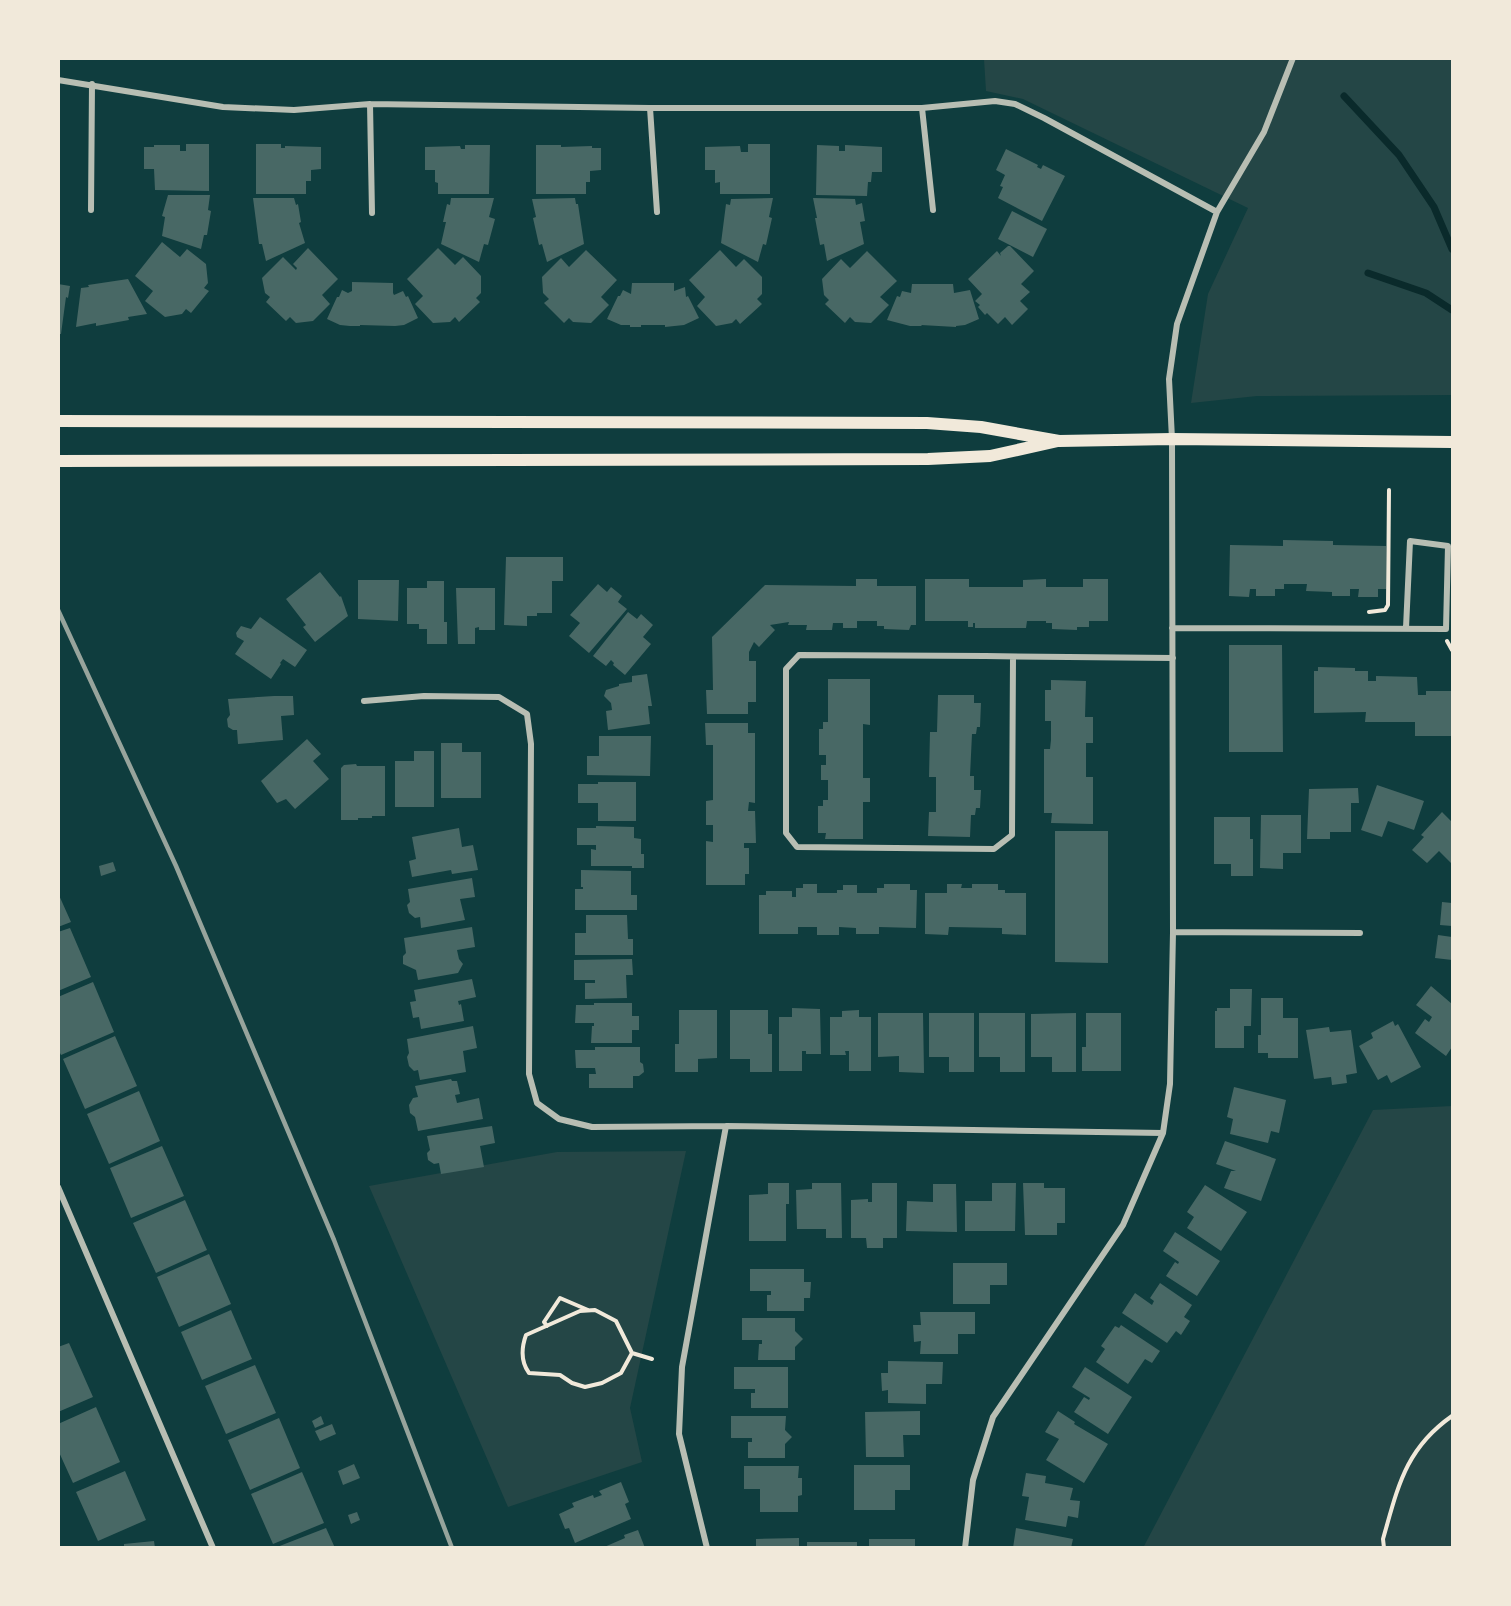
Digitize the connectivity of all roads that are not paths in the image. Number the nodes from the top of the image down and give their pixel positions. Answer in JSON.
{"nodes":[{"id":1,"x":1293,"y":58,"type":"edge"},
{"id":2,"x":58,"y":80,"type":"edge"},
{"id":3,"x":92,"y":84,"type":"junction"},
{"id":4,"x":370,"y":104,"type":"junction"},
{"id":5,"x":650,"y":108,"type":"junction"},
{"id":6,"x":922,"y":108,"type":"junction"},
{"id":7,"x":91,"y":210,"type":"dead end"},
{"id":8,"x":933,"y":210,"type":"dead end"},
{"id":9,"x":657,"y":212,"type":"dead end"},
{"id":10,"x":1217,"y":212,"type":"junction"},
{"id":11,"x":372,"y":213,"type":"dead end"},
{"id":12,"x":58,"y":421,"type":"edge"},
{"id":13,"x":1172,"y":439,"type":"junction"},
{"id":14,"x":1059,"y":441,"type":"junction"},
{"id":15,"x":1452,"y":442,"type":"edge"},
{"id":16,"x":58,"y":461,"type":"edge"},
{"id":17,"x":1173,"y":628,"type":"junction"},
{"id":18,"x":1406,"y":628,"type":"junction"},
{"id":19,"x":1013,"y":657,"type":"junction"},
{"id":20,"x":1173,"y":658,"type":"junction"},
{"id":21,"x":364,"y":701,"type":"dead end"},
{"id":22,"x":1173,"y":932,"type":"junction"},
{"id":23,"x":1360,"y":933,"type":"dead end"},
{"id":24,"x":726,"y":1126,"type":"junction"},
{"id":25,"x":1163,"y":1133,"type":"junction"},
{"id":26,"x":58,"y":1187,"type":"edge"},
{"id":27,"x":213,"y":1548,"type":"edge"},
{"id":28,"x":707,"y":1548,"type":"edge"},
{"id":29,"x":965,"y":1548,"type":"edge"}],
"edges":[{"from":1,"to":10,"type":"street"},
{"from":2,"to":3,"type":"street"},
{"from":3,"to":4,"type":"street"},
{"from":3,"to":7,"type":"street"},
{"from":4,"to":5,"type":"street"},
{"from":4,"to":11,"type":"street"},
{"from":5,"to":6,"type":"street"},
{"from":5,"to":9,"type":"street"},
{"from":6,"to":8,"type":"street"},
{"from":6,"to":10,"type":"street"},
{"from":10,"to":13,"type":"street"},
{"from":12,"to":14,"type":"main road"},
{"from":13,"to":14,"type":"main road"},
{"from":13,"to":15,"type":"main road"},
{"from":13,"to":17,"type":"street"},
{"from":14,"to":16,"type":"main road"},
{"from":17,"to":18,"type":"street"},
{"from":17,"to":20,"type":"street"},
{"from":18,"to":18,"type":"street"},
{"from":19,"to":19,"type":"street"},
{"from":19,"to":20,"type":"street"},
{"from":20,"to":22,"type":"street"},
{"from":21,"to":24,"type":"street"},
{"from":22,"to":23,"type":"street"},
{"from":22,"to":25,"type":"street"},
{"from":24,"to":25,"type":"street"},
{"from":24,"to":28,"type":"street"},
{"from":25,"to":29,"type":"street"},
{"from":26,"to":27,"type":"street"}]}
